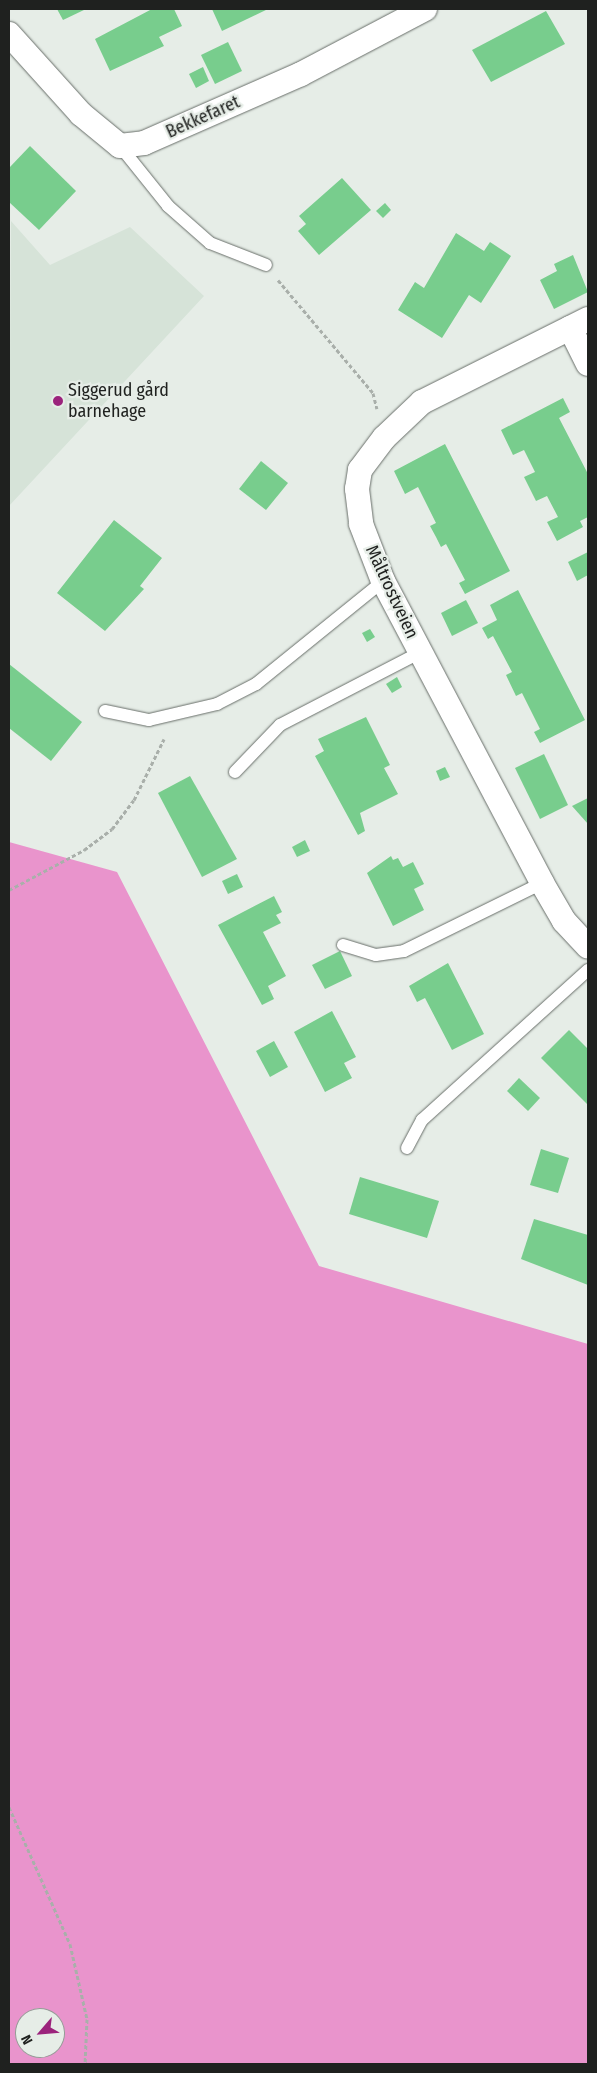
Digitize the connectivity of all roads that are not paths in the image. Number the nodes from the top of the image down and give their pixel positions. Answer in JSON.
{"nodes":[{"id":1,"x":425,"y":9,"type":"edge"},
{"id":2,"x":9,"y":34,"type":"edge"},
{"id":3,"x":120,"y":146,"type":"junction"},
{"id":4,"x":266,"y":265,"type":"road end"},
{"id":5,"x":579,"y":324,"type":"edge"},
{"id":6,"x":588,"y":364,"type":"edge"},
{"id":7,"x":383,"y":581,"type":"junction"},
{"id":8,"x":421,"y":652,"type":"junction"},
{"id":9,"x":105,"y":711,"type":"dead end"},
{"id":10,"x":235,"y":772,"type":"dead end"},
{"id":11,"x":542,"y":883,"type":"junction"},
{"id":12,"x":343,"y":945,"type":"dead end"},
{"id":13,"x":588,"y":947,"type":"edge"},
{"id":14,"x":588,"y":970,"type":"edge"},
{"id":15,"x":407,"y":1148,"type":"dead end"}],
"edges":[{"from":1,"to":3,"type":"street","name":"Bekkefaret"},
{"from":2,"to":3,"type":"street"},
{"from":3,"to":4,"type":"lane"},
{"from":5,"to":6,"type":"street"},
{"from":5,"to":7,"type":"street","name":"Måltrostveien"},
{"from":7,"to":8,"type":"street","name":"Måltrostveien"},
{"from":7,"to":9,"type":"lane"},
{"from":8,"to":10,"type":"lane"},
{"from":8,"to":11,"type":"street","name":"Måltrostveien"},
{"from":11,"to":12,"type":"lane"},
{"from":11,"to":13,"type":"street","name":"Måltrostveien"},
{"from":14,"to":15,"type":"lane"}]}
